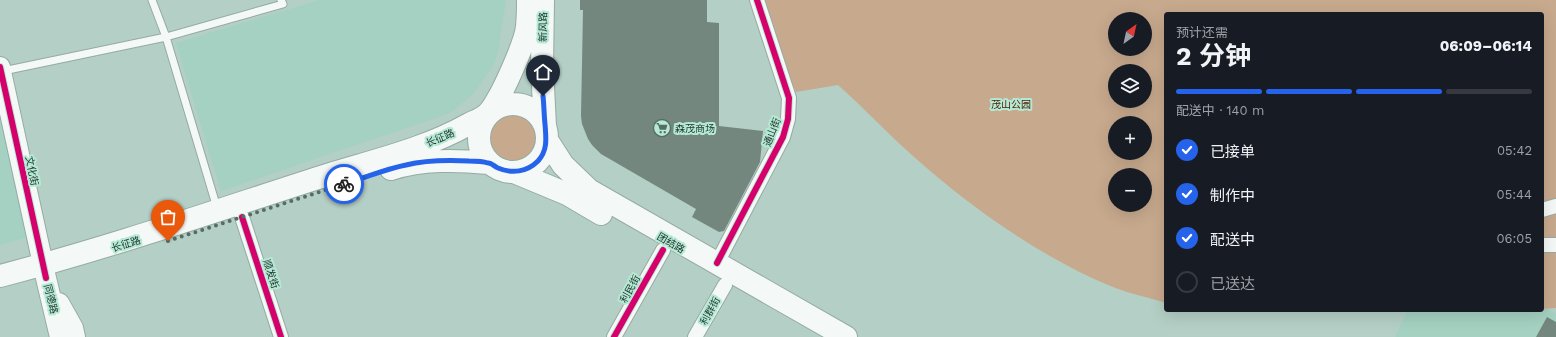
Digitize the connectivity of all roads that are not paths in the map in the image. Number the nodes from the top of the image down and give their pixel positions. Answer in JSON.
{"nodes":[{"id":1,"x":152,"y":0,"type":"edge"},
{"id":2,"x":281,"y":0,"type":"edge"},
{"id":3,"x":528,"y":0,"type":"edge"},
{"id":4,"x":543,"y":0,"type":"edge"},
{"id":5,"x":757,"y":0,"type":"edge"},
{"id":6,"x":166,"y":37,"type":"junction"},
{"id":7,"x":0,"y":70,"type":"edge"},
{"id":8,"x":487,"y":114,"type":"junction"},
{"id":9,"x":546,"y":133,"type":"junction"},
{"id":10,"x":489,"y":163,"type":"junction"},
{"id":11,"x":514,"y":172,"type":"junction"},
{"id":12,"x":1556,"y":206,"type":"edge"},
{"id":13,"x":1544,"y":209,"type":"edge"},
{"id":14,"x":218,"y":210,"type":"junction"},
{"id":15,"x":242,"y":217,"type":"junction"},
{"id":16,"x":1544,"y":245,"type":"edge"},
{"id":17,"x":1556,"y":245,"type":"edge"},
{"id":18,"x":663,"y":250,"type":"junction"},
{"id":19,"x":717,"y":263,"type":"junction"},
{"id":20,"x":44,"y":271,"type":"junction"},
{"id":21,"x":0,"y":276,"type":"edge"},
{"id":22,"x":725,"y":285,"type":"junction"},
{"id":23,"x":0,"y":291,"type":"edge"},
{"id":24,"x":60,"y":337,"type":"edge"},
{"id":25,"x":75,"y":337,"type":"edge"},
{"id":26,"x":281,"y":337,"type":"edge"},
{"id":27,"x":614,"y":337,"type":"edge"},
{"id":28,"x":696,"y":337,"type":"edge"},
{"id":29,"x":816,"y":337,"type":"edge"},
{"id":30,"x":846,"y":337,"type":"edge"}],
"edges":[{"from":1,"to":6,"type":"lane"},
{"from":2,"to":6,"type":"lane"},
{"from":3,"to":8,"type":"highway","name":"新风路"},
{"from":4,"to":9,"type":"highway","name":"新风路"},
{"from":5,"to":19,"type":"street","name":"通山街"},
{"from":6,"to":7,"type":"lane"},
{"from":6,"to":14,"type":"lane"},
{"from":7,"to":20,"type":"street","name":"文化街"},
{"from":8,"to":9,"type":"highway"},
{"from":8,"to":10,"type":"highway"},
{"from":8,"to":14,"type":"highway","name":"长征路"},
{"from":9,"to":11,"type":"highway"},
{"from":9,"to":19,"type":"highway","name":"团结路"},
{"from":10,"to":11,"type":"highway"},
{"from":10,"to":15,"type":"highway","name":"长征路"},
{"from":11,"to":18,"type":"highway","name":"团结路"},
{"from":12,"to":13,"type":"street"},
{"from":14,"to":20,"type":"highway","name":"长征路"},
{"from":15,"to":20,"type":"highway","name":"长征路"},
{"from":15,"to":26,"type":"street","name":"顺发街"},
{"from":16,"to":17,"type":"street"},
{"from":18,"to":22,"type":"highway","name":"团结路"},
{"from":18,"to":27,"type":"street","name":"利民街"},
{"from":19,"to":30,"type":"highway","name":"团结路"},
{"from":20,"to":21,"type":"highway","name":"长征路"},
{"from":20,"to":23,"type":"highway","name":"长征路"},
{"from":20,"to":24,"type":"street","name":"同德路"},
{"from":20,"to":25,"type":"street","name":"同德路"},
{"from":22,"to":28,"type":"street","name":"利群街"},
{"from":22,"to":29,"type":"highway","name":"团结路"}]}
